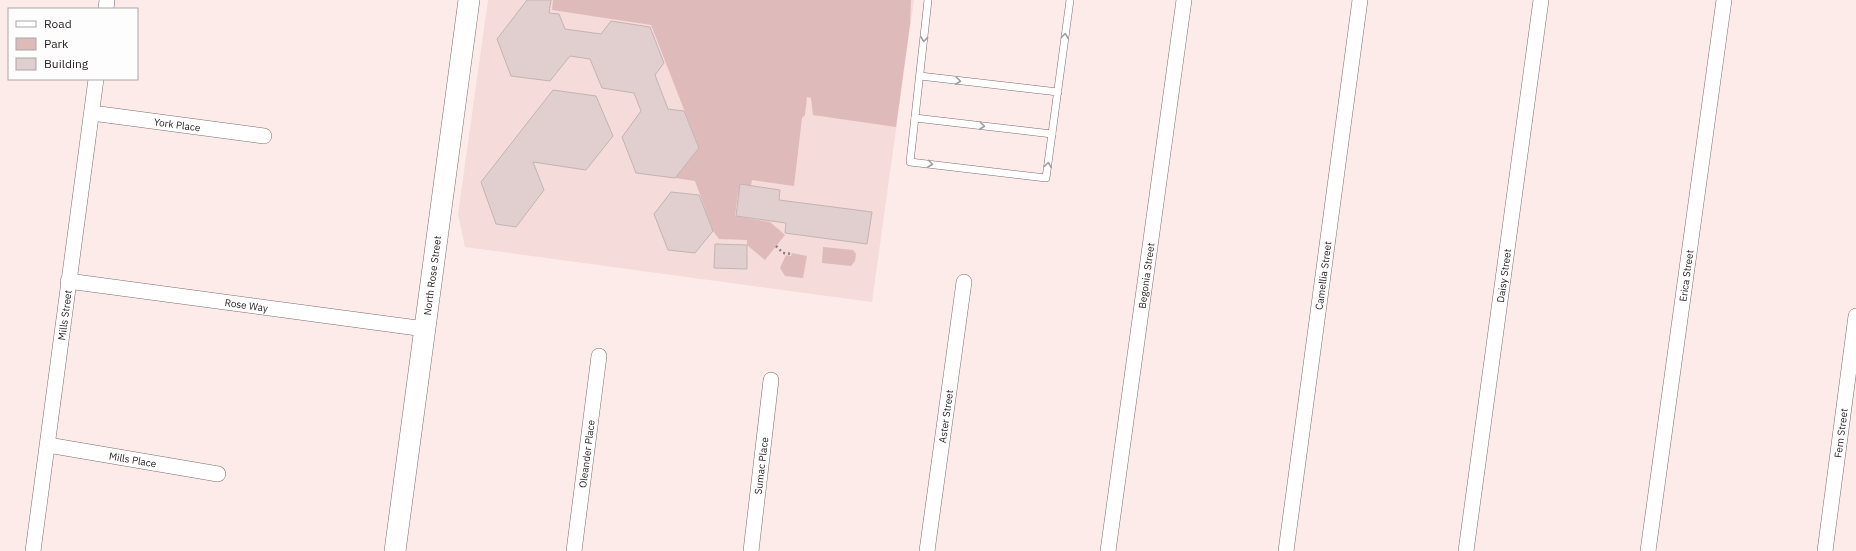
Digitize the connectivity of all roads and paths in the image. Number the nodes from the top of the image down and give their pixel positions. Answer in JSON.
{"nodes":[{"id":1,"x":469,"y":0,"type":"edge"},
{"id":2,"x":928,"y":0,"type":"edge"},
{"id":3,"x":1070,"y":0,"type":"edge"},
{"id":4,"x":1184,"y":0,"type":"edge"},
{"id":5,"x":1360,"y":0,"type":"edge"},
{"id":6,"x":1540,"y":0,"type":"edge"},
{"id":7,"x":1724,"y":0,"type":"edge"},
{"id":8,"x":920,"y":76,"type":"junction"},
{"id":9,"x":96,"y":80,"type":"edge"},
{"id":10,"x":1058,"y":92,"type":"junction"},
{"id":11,"x":92,"y":113,"type":"junction"},
{"id":12,"x":915,"y":118,"type":"junction"},
{"id":13,"x":1052,"y":134,"type":"junction"},
{"id":14,"x":264,"y":136,"type":"dead end"},
{"id":15,"x":776,"y":246,"type":"dead end"},
{"id":16,"x":792,"y":254,"type":"dead end"},
{"id":17,"x":68,"y":281,"type":"junction"},
{"id":18,"x":964,"y":282,"type":"dead end"},
{"id":19,"x":1856,"y":316,"type":"edge"},
{"id":20,"x":425,"y":329,"type":"junction"},
{"id":21,"x":599,"y":356,"type":"dead end"},
{"id":22,"x":772,"y":380,"type":"dead end"},
{"id":23,"x":48,"y":445,"type":"junction"},
{"id":24,"x":218,"y":474,"type":"dead end"},
{"id":25,"x":33,"y":551,"type":"edge"},
{"id":26,"x":395,"y":551,"type":"edge"},
{"id":27,"x":574,"y":551,"type":"edge"},
{"id":28,"x":751,"y":551,"type":"edge"},
{"id":29,"x":927,"y":551,"type":"edge"},
{"id":30,"x":1108,"y":551,"type":"edge"},
{"id":31,"x":1286,"y":551,"type":"edge"},
{"id":32,"x":1466,"y":551,"type":"edge"},
{"id":33,"x":1648,"y":551,"type":"edge"},
{"id":34,"x":1825,"y":551,"type":"edge"}],
"edges":[{"from":1,"to":20,"type":"street","name":"North Rose Street"},
{"from":2,"to":8,"type":"lane","one_way":true},
{"from":10,"to":3,"type":"lane","one_way":true},
{"from":4,"to":30,"type":"street","name":"Begonia Street"},
{"from":5,"to":31,"type":"street","name":"Camellia Street"},
{"from":6,"to":32,"type":"street","name":"Daisy Street"},
{"from":7,"to":33,"type":"street","name":"Erica Street"},
{"from":8,"to":10,"type":"lane","one_way":true},
{"from":8,"to":12,"type":"lane"},
{"from":9,"to":11,"type":"street","name":"Mills Street"},
{"from":10,"to":13,"type":"lane"},
{"from":11,"to":14,"type":"street","name":"York Place"},
{"from":11,"to":17,"type":"street","name":"Mills Street"},
{"from":12,"to":13,"type":"lane","one_way":true},
{"from":12,"to":13,"type":"lane","one_way":true},
{"from":15,"to":16,"type":"path"},
{"from":17,"to":20,"type":"street","name":"Rose Way"},
{"from":17,"to":23,"type":"street","name":"Mills Street"},
{"from":18,"to":29,"type":"street","name":"Aster Street"},
{"from":19,"to":34,"type":"street","name":"Fern Street"},
{"from":20,"to":26,"type":"street","name":"North Rose Street"},
{"from":21,"to":27,"type":"street","name":"Oleander Place"},
{"from":22,"to":28,"type":"street","name":"Sumac Place"},
{"from":23,"to":24,"type":"street","name":"Mills Place"},
{"from":23,"to":25,"type":"street","name":"Mills Street"}]}
